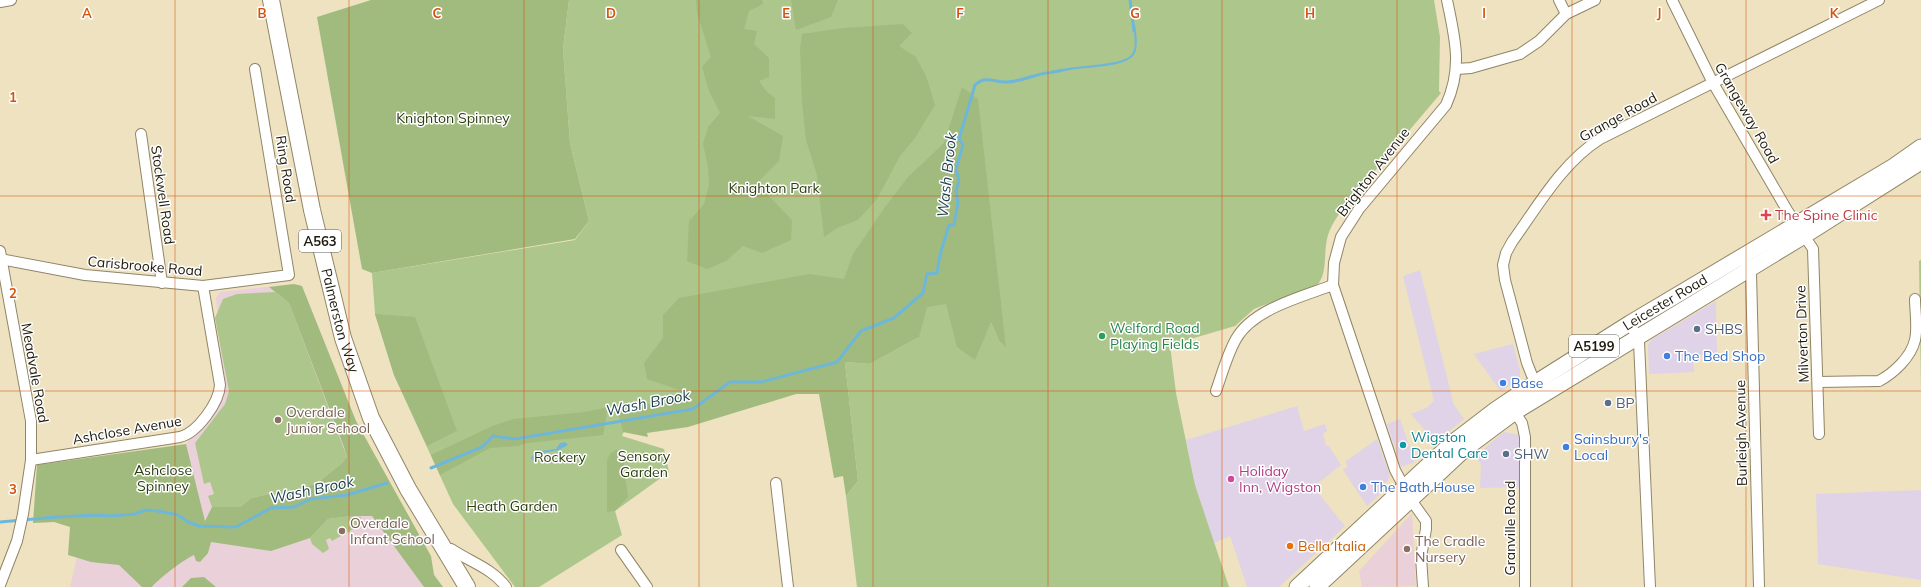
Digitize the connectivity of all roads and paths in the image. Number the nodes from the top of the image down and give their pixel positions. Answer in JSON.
{"nodes":[{"id":1,"x":11,"y":0,"type":"edge"},
{"id":2,"x":271,"y":0,"type":"edge"},
{"id":3,"x":1447,"y":0,"type":"edge"},
{"id":4,"x":1559,"y":0,"type":"edge"},
{"id":5,"x":1595,"y":0,"type":"edge"},
{"id":6,"x":1672,"y":0,"type":"edge"},
{"id":7,"x":1879,"y":0,"type":"edge"},
{"id":8,"x":0,"y":2,"type":"edge"},
{"id":9,"x":1566,"y":14,"type":"junction"},
{"id":10,"x":255,"y":68,"type":"dead end"},
{"id":11,"x":1457,"y":69,"type":"junction"},
{"id":12,"x":1713,"y":83,"type":"junction"},
{"id":13,"x":141,"y":134,"type":"dead end"},
{"id":14,"x":1921,"y":147,"type":"edge"},
{"id":15,"x":1921,"y":162,"type":"edge"},
{"id":16,"x":1800,"y":230,"type":"junction"},
{"id":17,"x":0,"y":256,"type":"edge"},
{"id":18,"x":1745,"y":264,"type":"junction"},
{"id":19,"x":289,"y":275,"type":"joint"},
{"id":20,"x":162,"y":283,"type":"junction"},
{"id":21,"x":1333,"y":285,"type":"junction"},
{"id":22,"x":203,"y":286,"type":"junction"},
{"id":23,"x":1915,"y":299,"type":"dead end"},
{"id":24,"x":1630,"y":323,"type":"junction"},
{"id":25,"x":1637,"y":337,"type":"junction"},
{"id":26,"x":1818,"y":382,"type":"junction"},
{"id":27,"x":1535,"y":383,"type":"junction"},
{"id":28,"x":1216,"y":391,"type":"dead end"},
{"id":29,"x":1512,"y":407,"type":"junction"},
{"id":30,"x":1819,"y":434,"type":"dead end"},
{"id":31,"x":31,"y":460,"type":"junction"},
{"id":32,"x":776,"y":483,"type":"dead end"},
{"id":33,"x":1404,"y":486,"type":"junction"},
{"id":34,"x":1411,"y":500,"type":"junction"},
{"id":35,"x":421,"y":511,"type":"junction"},
{"id":36,"x":451,"y":549,"type":"junction"},
{"id":37,"x":621,"y":550,"type":"dead end"},
{"id":38,"x":0,"y":585,"type":"edge"},
{"id":39,"x":467,"y":587,"type":"edge"},
{"id":40,"x":480,"y":587,"type":"edge"},
{"id":41,"x":506,"y":587,"type":"edge"},
{"id":42,"x":647,"y":587,"type":"edge"},
{"id":43,"x":788,"y":587,"type":"edge"},
{"id":44,"x":1297,"y":587,"type":"edge"},
{"id":45,"x":1317,"y":587,"type":"edge"},
{"id":46,"x":1423,"y":587,"type":"edge"},
{"id":47,"x":1525,"y":587,"type":"edge"},
{"id":48,"x":1650,"y":587,"type":"edge"},
{"id":49,"x":1759,"y":587,"type":"edge"}],
"edges":[{"from":1,"to":8,"type":"street"},
{"from":2,"to":35,"type":"highway","name":"Palmerston Way","number":"A563"},
{"from":3,"to":11,"type":"street","name":"Brighton Avenue"},
{"from":4,"to":9,"type":"street"},
{"from":5,"to":9,"type":"street"},
{"from":6,"to":12,"type":"street","name":"Grangeway Road"},
{"from":7,"to":12,"type":"street","name":"Grange Road"},
{"from":9,"to":11,"type":"street"},
{"from":10,"to":19,"type":"street","name":"Ring Road"},
{"from":11,"to":21,"type":"street","name":"Brighton Avenue"},
{"from":12,"to":16,"type":"street","name":"Grangeway Road"},
{"from":12,"to":27,"type":"street","name":"Grange Road"},
{"from":13,"to":20,"type":"street","name":"Stockwell Road"},
{"from":14,"to":16,"type":"main road","name":"Leicester Road","number":"A5199"},
{"from":15,"to":16,"type":"main road","name":"Leicester Road","number":"A5199"},
{"from":16,"to":18,"type":"main road","name":"Leicester Road","number":"A5199"},
{"from":16,"to":26,"type":"street","name":"Milverton Drive"},
{"from":17,"to":20,"type":"street","name":"Carisbrooke Road"},
{"from":17,"to":31,"type":"street","name":"Meadvale Road"},
{"from":18,"to":24,"type":"main road","name":"Leicester Road","number":"A5199"},
{"from":18,"to":25,"type":"main road","name":"Leicester Road","number":"A5199"},
{"from":18,"to":49,"type":"street","name":"Burleigh Avenue"},
{"from":19,"to":22,"type":"street","name":"Carisbrooke Road"},
{"from":20,"to":22,"type":"street","name":"Carisbrooke Road"},
{"from":21,"to":28,"type":"street"},
{"from":21,"to":33,"type":"street","name":"Brighton Avenue"},
{"from":22,"to":31,"type":"street","name":"Ashclose Avenue"},
{"from":23,"to":26,"type":"street"},
{"from":24,"to":25,"type":"street"},
{"from":24,"to":27,"type":"main road","name":"Leicester Road","number":"A5199"},
{"from":25,"to":29,"type":"main road","name":"Leicester Road","number":"A5199"},
{"from":25,"to":48,"type":"street"},
{"from":26,"to":30,"type":"street","name":"Milverton Drive"},
{"from":27,"to":29,"type":"main road","name":"Leicester Road","number":"A5199"},
{"from":29,"to":33,"type":"main road","name":"Leicester Road","number":"A5199"},
{"from":29,"to":34,"type":"main road","name":"Leicester Road","number":"A5199"},
{"from":29,"to":47,"type":"street","name":"Granville Road"},
{"from":31,"to":38,"type":"street","name":"Meadvale Road"},
{"from":32,"to":43,"type":"street"},
{"from":33,"to":34,"type":"street","name":"Brighton Avenue"},
{"from":33,"to":44,"type":"main road","name":"Leicester Road","number":"A5199"},
{"from":34,"to":45,"type":"main road","name":"Leicester Road","number":"A5199"},
{"from":34,"to":46,"type":"street","name":"Brighton Avenue"},
{"from":35,"to":36,"type":"highway","name":"Palmerston Way","number":"A563"},
{"from":35,"to":39,"type":"highway","name":"Palmerston Way","number":"A563"},
{"from":36,"to":40,"type":"highway","name":"Palmerston Way","number":"A563"},
{"from":36,"to":41,"type":"street"},
{"from":37,"to":42,"type":"street"}]}
